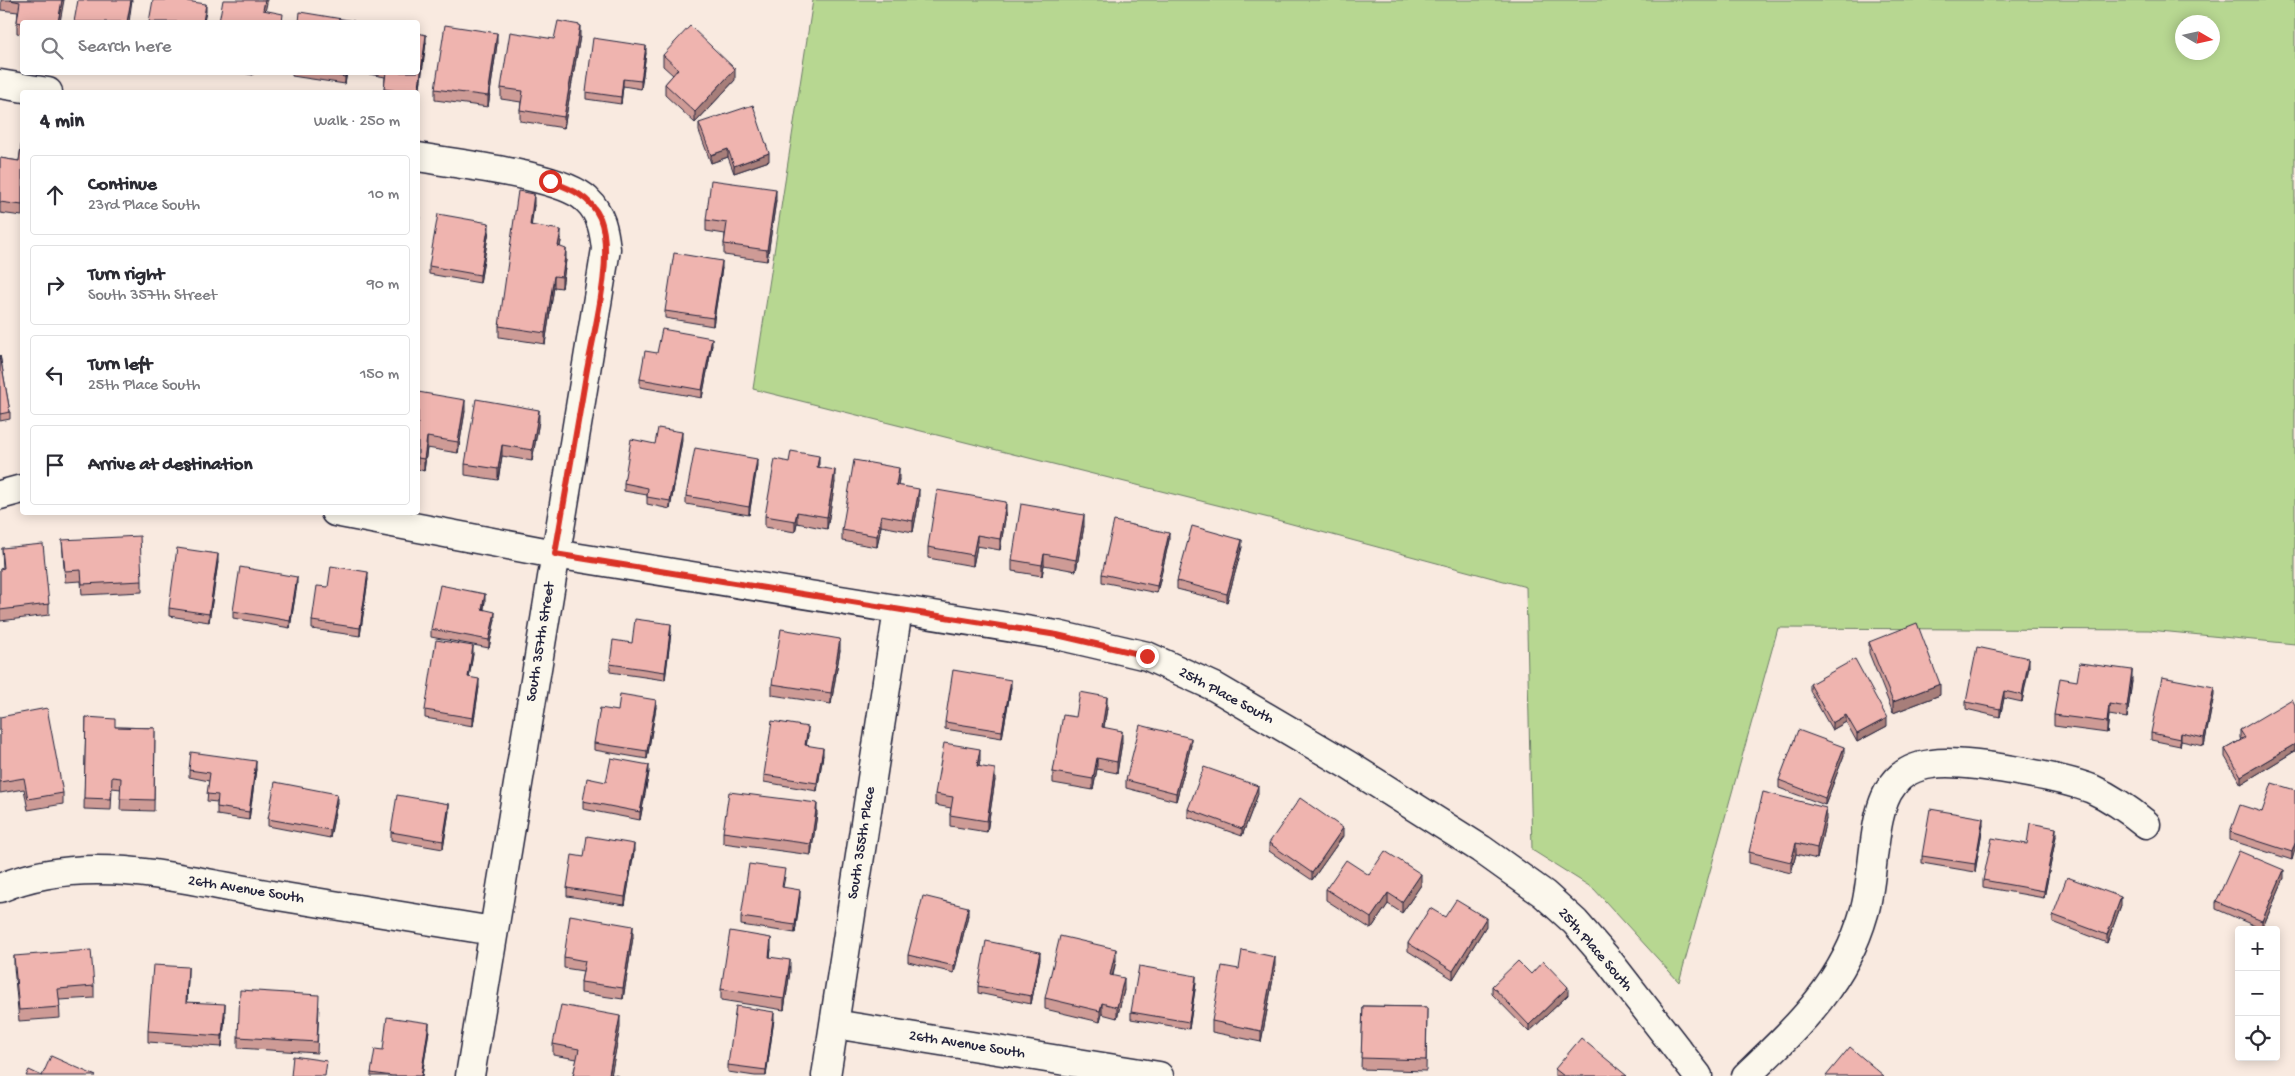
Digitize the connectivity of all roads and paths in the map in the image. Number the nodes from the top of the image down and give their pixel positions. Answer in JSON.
{"nodes":[{"id":1,"x":0,"y":84,"type":"edge"},
{"id":2,"x":36,"y":90,"type":"edge"},
{"id":3,"x":420,"y":157,"type":"edge"},
{"id":4,"x":20,"y":490,"type":"edge"},
{"id":5,"x":0,"y":495,"type":"edge"},
{"id":6,"x":352,"y":515,"type":"edge"},
{"id":7,"x":555,"y":554,"type":"junction"},
{"id":8,"x":898,"y":610,"type":"junction"},
{"id":9,"x":2146,"y":824,"type":"dead end"},
{"id":10,"x":0,"y":888,"type":"edge"},
{"id":11,"x":494,"y":931,"type":"junction"},
{"id":12,"x":834,"y":1024,"type":"junction"},
{"id":13,"x":470,"y":1076,"type":"edge"},
{"id":14,"x":826,"y":1076,"type":"edge"},
{"id":15,"x":1158,"y":1076,"type":"edge"},
{"id":16,"x":1698,"y":1076,"type":"edge"},
{"id":17,"x":1746,"y":1076,"type":"edge"}],
"edges":[{"from":1,"to":2,"type":"street"},
{"from":3,"to":7,"type":"street","name":"South 357th Street"},
{"from":4,"to":5,"type":"street"},
{"from":6,"to":7,"type":"street","name":"25th Place South"},
{"from":7,"to":8,"type":"street","name":"25th Place South"},
{"from":7,"to":11,"type":"street","name":"South 357th Street"},
{"from":8,"to":12,"type":"street","name":"South 355th Place"},
{"from":8,"to":16,"type":"street","name":"25th Place South"},
{"from":9,"to":17,"type":"street"},
{"from":10,"to":11,"type":"street","name":"26th Avenue South"},
{"from":11,"to":13,"type":"street","name":"South 357th Street"},
{"from":12,"to":14,"type":"street","name":"South 355th Place"},
{"from":12,"to":15,"type":"street","name":"26th Avenue South"}]}
